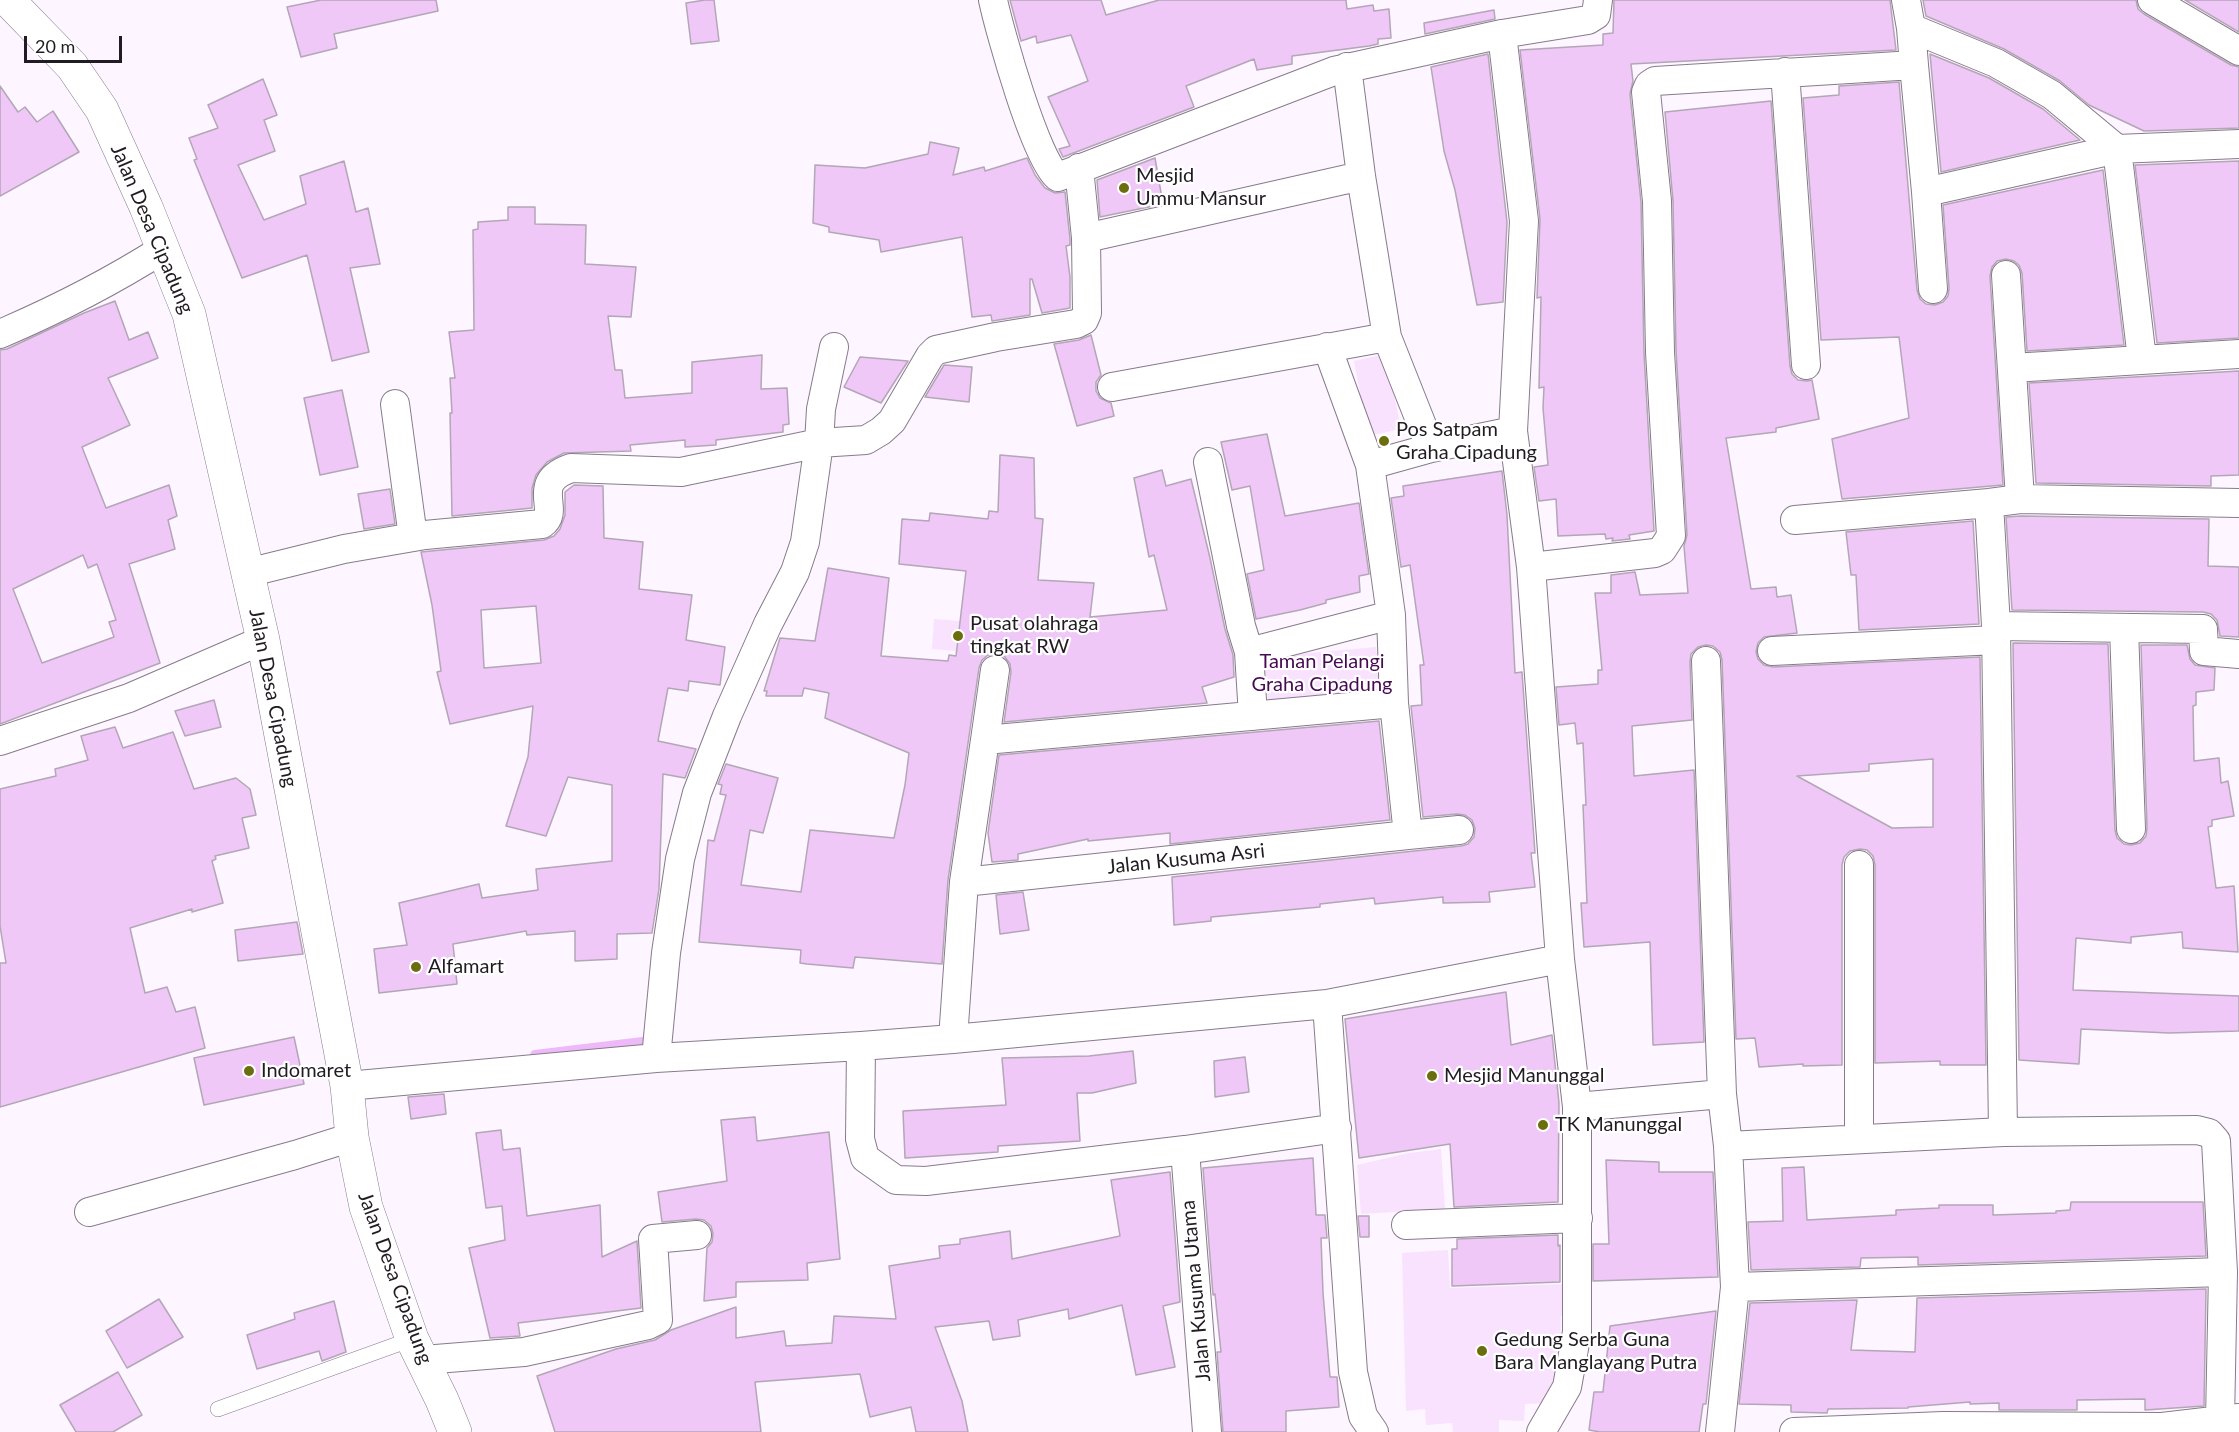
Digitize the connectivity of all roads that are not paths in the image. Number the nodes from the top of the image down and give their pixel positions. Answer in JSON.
{"nodes":[{"id":1,"x":8,"y":0,"type":"edge"},
{"id":2,"x":993,"y":0,"type":"edge"},
{"id":3,"x":1598,"y":0,"type":"edge"},
{"id":4,"x":1906,"y":0,"type":"edge"},
{"id":5,"x":2152,"y":0,"type":"edge"},
{"id":6,"x":1911,"y":28,"type":"junction"},
{"id":7,"x":1502,"y":34,"type":"junction"},
{"id":8,"x":2239,"y":51,"type":"edge"},
{"id":9,"x":1914,"y":65,"type":"junction"},
{"id":10,"x":1347,"y":68,"type":"junction"},
{"id":11,"x":1785,"y":72,"type":"junction"},
{"id":12,"x":2239,"y":144,"type":"edge"},
{"id":13,"x":2117,"y":149,"type":"junction"},
{"id":14,"x":1079,"y":168,"type":"junction"},
{"id":15,"x":1361,"y":176,"type":"junction"},
{"id":16,"x":1926,"y":192,"type":"junction"},
{"id":17,"x":1086,"y":238,"type":"junction"},
{"id":18,"x":163,"y":249,"type":"junction"},
{"id":19,"x":2006,"y":275,"type":"dead end"},
{"id":20,"x":1933,"y":289,"type":"dead end"},
{"id":21,"x":0,"y":334,"type":"edge"},
{"id":22,"x":1387,"y":337,"type":"junction"},
{"id":23,"x":1327,"y":346,"type":"junction"},
{"id":24,"x":834,"y":347,"type":"dead end"},
{"id":25,"x":2239,"y":354,"type":"edge"},
{"id":26,"x":2142,"y":359,"type":"junction"},
{"id":27,"x":1806,"y":365,"type":"dead end"},
{"id":28,"x":2012,"y":368,"type":"junction"},
{"id":29,"x":1112,"y":387,"type":"dead end"},
{"id":30,"x":395,"y":404,"type":"dead end"},
{"id":31,"x":1513,"y":431,"type":"junction"},
{"id":32,"x":819,"y":443,"type":"junction"},
{"id":33,"x":1431,"y":448,"type":"junction"},
{"id":34,"x":1208,"y":462,"type":"dead end"},
{"id":35,"x":1370,"y":465,"type":"junction"},
{"id":36,"x":2020,"y":499,"type":"junction"},
{"id":37,"x":1989,"y":503,"type":"junction"},
{"id":38,"x":2239,"y":503,"type":"edge"},
{"id":39,"x":1795,"y":520,"type":"dead end"},
{"id":40,"x":413,"y":537,"type":"junction"},
{"id":41,"x":1531,"y":567,"type":"junction"},
{"id":42,"x":247,"y":573,"type":"junction"},
{"id":43,"x":1391,"y":615,"type":"junction"},
{"id":44,"x":2124,"y":628,"type":"junction"},
{"id":45,"x":1996,"y":633,"type":"junction"},
{"id":46,"x":263,"y":640,"type":"junction"},
{"id":47,"x":1772,"y":651,"type":"dead end"},
{"id":48,"x":1249,"y":652,"type":"junction"},
{"id":49,"x":2239,"y":654,"type":"edge"},
{"id":50,"x":1706,"y":661,"type":"dead end"},
{"id":51,"x":995,"y":670,"type":"dead end"},
{"id":52,"x":1394,"y":703,"type":"junction"},
{"id":53,"x":1253,"y":716,"type":"junction"},
{"id":54,"x":985,"y":740,"type":"junction"},
{"id":55,"x":0,"y":741,"type":"edge"},
{"id":56,"x":2131,"y":829,"type":"dead end"},
{"id":57,"x":1459,"y":830,"type":"dead end"},
{"id":58,"x":1408,"y":835,"type":"junction"},
{"id":59,"x":1859,"y":865,"type":"dead end"},
{"id":60,"x":964,"y":882,"type":"junction"},
{"id":61,"x":1560,"y":959,"type":"junction"},
{"id":62,"x":1327,"y":1004,"type":"junction"},
{"id":63,"x":953,"y":1039,"type":"junction"},
{"id":64,"x":861,"y":1046,"type":"junction"},
{"id":65,"x":656,"y":1058,"type":"junction"},
{"id":66,"x":347,"y":1086,"type":"junction"},
{"id":67,"x":1722,"y":1094,"type":"junction"},
{"id":68,"x":1577,"y":1107,"type":"junction"},
{"id":69,"x":1337,"y":1128,"type":"junction"},
{"id":70,"x":2004,"y":1132,"type":"junction"},
{"id":71,"x":352,"y":1137,"type":"junction"},
{"id":72,"x":1859,"y":1138,"type":"junction"},
{"id":73,"x":1728,"y":1146,"type":"junction"},
{"id":74,"x":1185,"y":1150,"type":"junction"},
{"id":75,"x":89,"y":1212,"type":"dead end"},
{"id":76,"x":1578,"y":1218,"type":"junction"},
{"id":77,"x":1406,"y":1226,"type":"dead end"},
{"id":78,"x":697,"y":1235,"type":"dead end"},
{"id":79,"x":2223,"y":1272,"type":"junction"},
{"id":80,"x":1735,"y":1287,"type":"junction"},
{"id":81,"x":417,"y":1349,"type":"junction"},
{"id":82,"x":218,"y":1409,"type":"dead end"},
{"id":83,"x":2230,"y":1419,"type":"edge"},
{"id":84,"x":454,"y":1432,"type":"edge"},
{"id":85,"x":1207,"y":1432,"type":"edge"},
{"id":86,"x":1374,"y":1432,"type":"edge"},
{"id":87,"x":1541,"y":1432,"type":"edge"},
{"id":88,"x":1720,"y":1432,"type":"edge"},
{"id":89,"x":1794,"y":1432,"type":"edge"}],
"edges":[{"from":1,"to":18,"type":"street","name":"Jalan Desa Cipadung"},
{"from":2,"to":14,"type":"street"},
{"from":3,"to":7,"type":"street"},
{"from":4,"to":6,"type":"street"},
{"from":5,"to":8,"type":"street"},
{"from":6,"to":9,"type":"street"},
{"from":6,"to":13,"type":"street"},
{"from":7,"to":10,"type":"street"},
{"from":7,"to":31,"type":"street"},
{"from":9,"to":11,"type":"street"},
{"from":9,"to":16,"type":"street"},
{"from":10,"to":14,"type":"street"},
{"from":10,"to":15,"type":"street"},
{"from":11,"to":27,"type":"street"},
{"from":11,"to":41,"type":"street"},
{"from":12,"to":13,"type":"street"},
{"from":13,"to":16,"type":"street"},
{"from":13,"to":26,"type":"street"},
{"from":14,"to":17,"type":"street"},
{"from":15,"to":17,"type":"street"},
{"from":15,"to":22,"type":"street"},
{"from":16,"to":20,"type":"street"},
{"from":17,"to":32,"type":"street"},
{"from":18,"to":21,"type":"street"},
{"from":18,"to":42,"type":"street","name":"Jalan Desa Cipadung"},
{"from":19,"to":28,"type":"street"},
{"from":22,"to":23,"type":"street"},
{"from":22,"to":33,"type":"street"},
{"from":23,"to":29,"type":"street"},
{"from":23,"to":35,"type":"street"},
{"from":24,"to":32,"type":"street"},
{"from":25,"to":26,"type":"street"},
{"from":26,"to":28,"type":"street"},
{"from":28,"to":36,"type":"street"},
{"from":30,"to":40,"type":"street"},
{"from":31,"to":33,"type":"street"},
{"from":31,"to":41,"type":"street"},
{"from":32,"to":40,"type":"street"},
{"from":32,"to":65,"type":"street"},
{"from":33,"to":35,"type":"street"},
{"from":34,"to":48,"type":"street"},
{"from":35,"to":43,"type":"street"},
{"from":36,"to":37,"type":"street"},
{"from":36,"to":38,"type":"street"},
{"from":37,"to":39,"type":"street"},
{"from":37,"to":45,"type":"street"},
{"from":40,"to":42,"type":"street"},
{"from":41,"to":61,"type":"street"},
{"from":42,"to":46,"type":"street","name":"Jalan Desa Cipadung"},
{"from":43,"to":48,"type":"street"},
{"from":43,"to":52,"type":"street"},
{"from":44,"to":45,"type":"street"},
{"from":44,"to":49,"type":"street"},
{"from":44,"to":56,"type":"street"},
{"from":45,"to":47,"type":"street"},
{"from":45,"to":70,"type":"street"},
{"from":46,"to":55,"type":"street"},
{"from":46,"to":66,"type":"street","name":"Jalan Desa Cipadung"},
{"from":48,"to":53,"type":"street"},
{"from":50,"to":67,"type":"street"},
{"from":51,"to":54,"type":"street"},
{"from":52,"to":53,"type":"street"},
{"from":52,"to":58,"type":"street"},
{"from":53,"to":54,"type":"street"},
{"from":54,"to":60,"type":"street"},
{"from":57,"to":58,"type":"street","name":"Jalan Kusuma Asri"},
{"from":58,"to":60,"type":"street","name":"Jalan Kusuma Asri"},
{"from":59,"to":72,"type":"street"},
{"from":60,"to":63,"type":"street"},
{"from":61,"to":62,"type":"street"},
{"from":61,"to":68,"type":"street"},
{"from":62,"to":63,"type":"street"},
{"from":62,"to":69,"type":"street"},
{"from":63,"to":64,"type":"street"},
{"from":64,"to":65,"type":"street"},
{"from":64,"to":74,"type":"street"},
{"from":65,"to":66,"type":"street"},
{"from":66,"to":71,"type":"street","name":"Jalan Desa Cipadung"},
{"from":67,"to":68,"type":"street"},
{"from":67,"to":73,"type":"street"},
{"from":68,"to":76,"type":"street"},
{"from":69,"to":74,"type":"street"},
{"from":69,"to":86,"type":"street"},
{"from":70,"to":72,"type":"street"},
{"from":70,"to":79,"type":"street"},
{"from":71,"to":75,"type":"street"},
{"from":71,"to":81,"type":"street","name":"Jalan Desa Cipadung"},
{"from":72,"to":73,"type":"street"},
{"from":73,"to":80,"type":"street"},
{"from":74,"to":85,"type":"street","name":"Jalan Kusuma Utama"},
{"from":76,"to":77,"type":"street"},
{"from":76,"to":87,"type":"street"},
{"from":78,"to":81,"type":"street"},
{"from":79,"to":80,"type":"street"},
{"from":79,"to":83,"type":"street"},
{"from":80,"to":88,"type":"street"},
{"from":81,"to":82,"type":"lane"},
{"from":81,"to":84,"type":"street","name":"Jalan Desa Cipadung"},
{"from":83,"to":89,"type":"street"}]}
